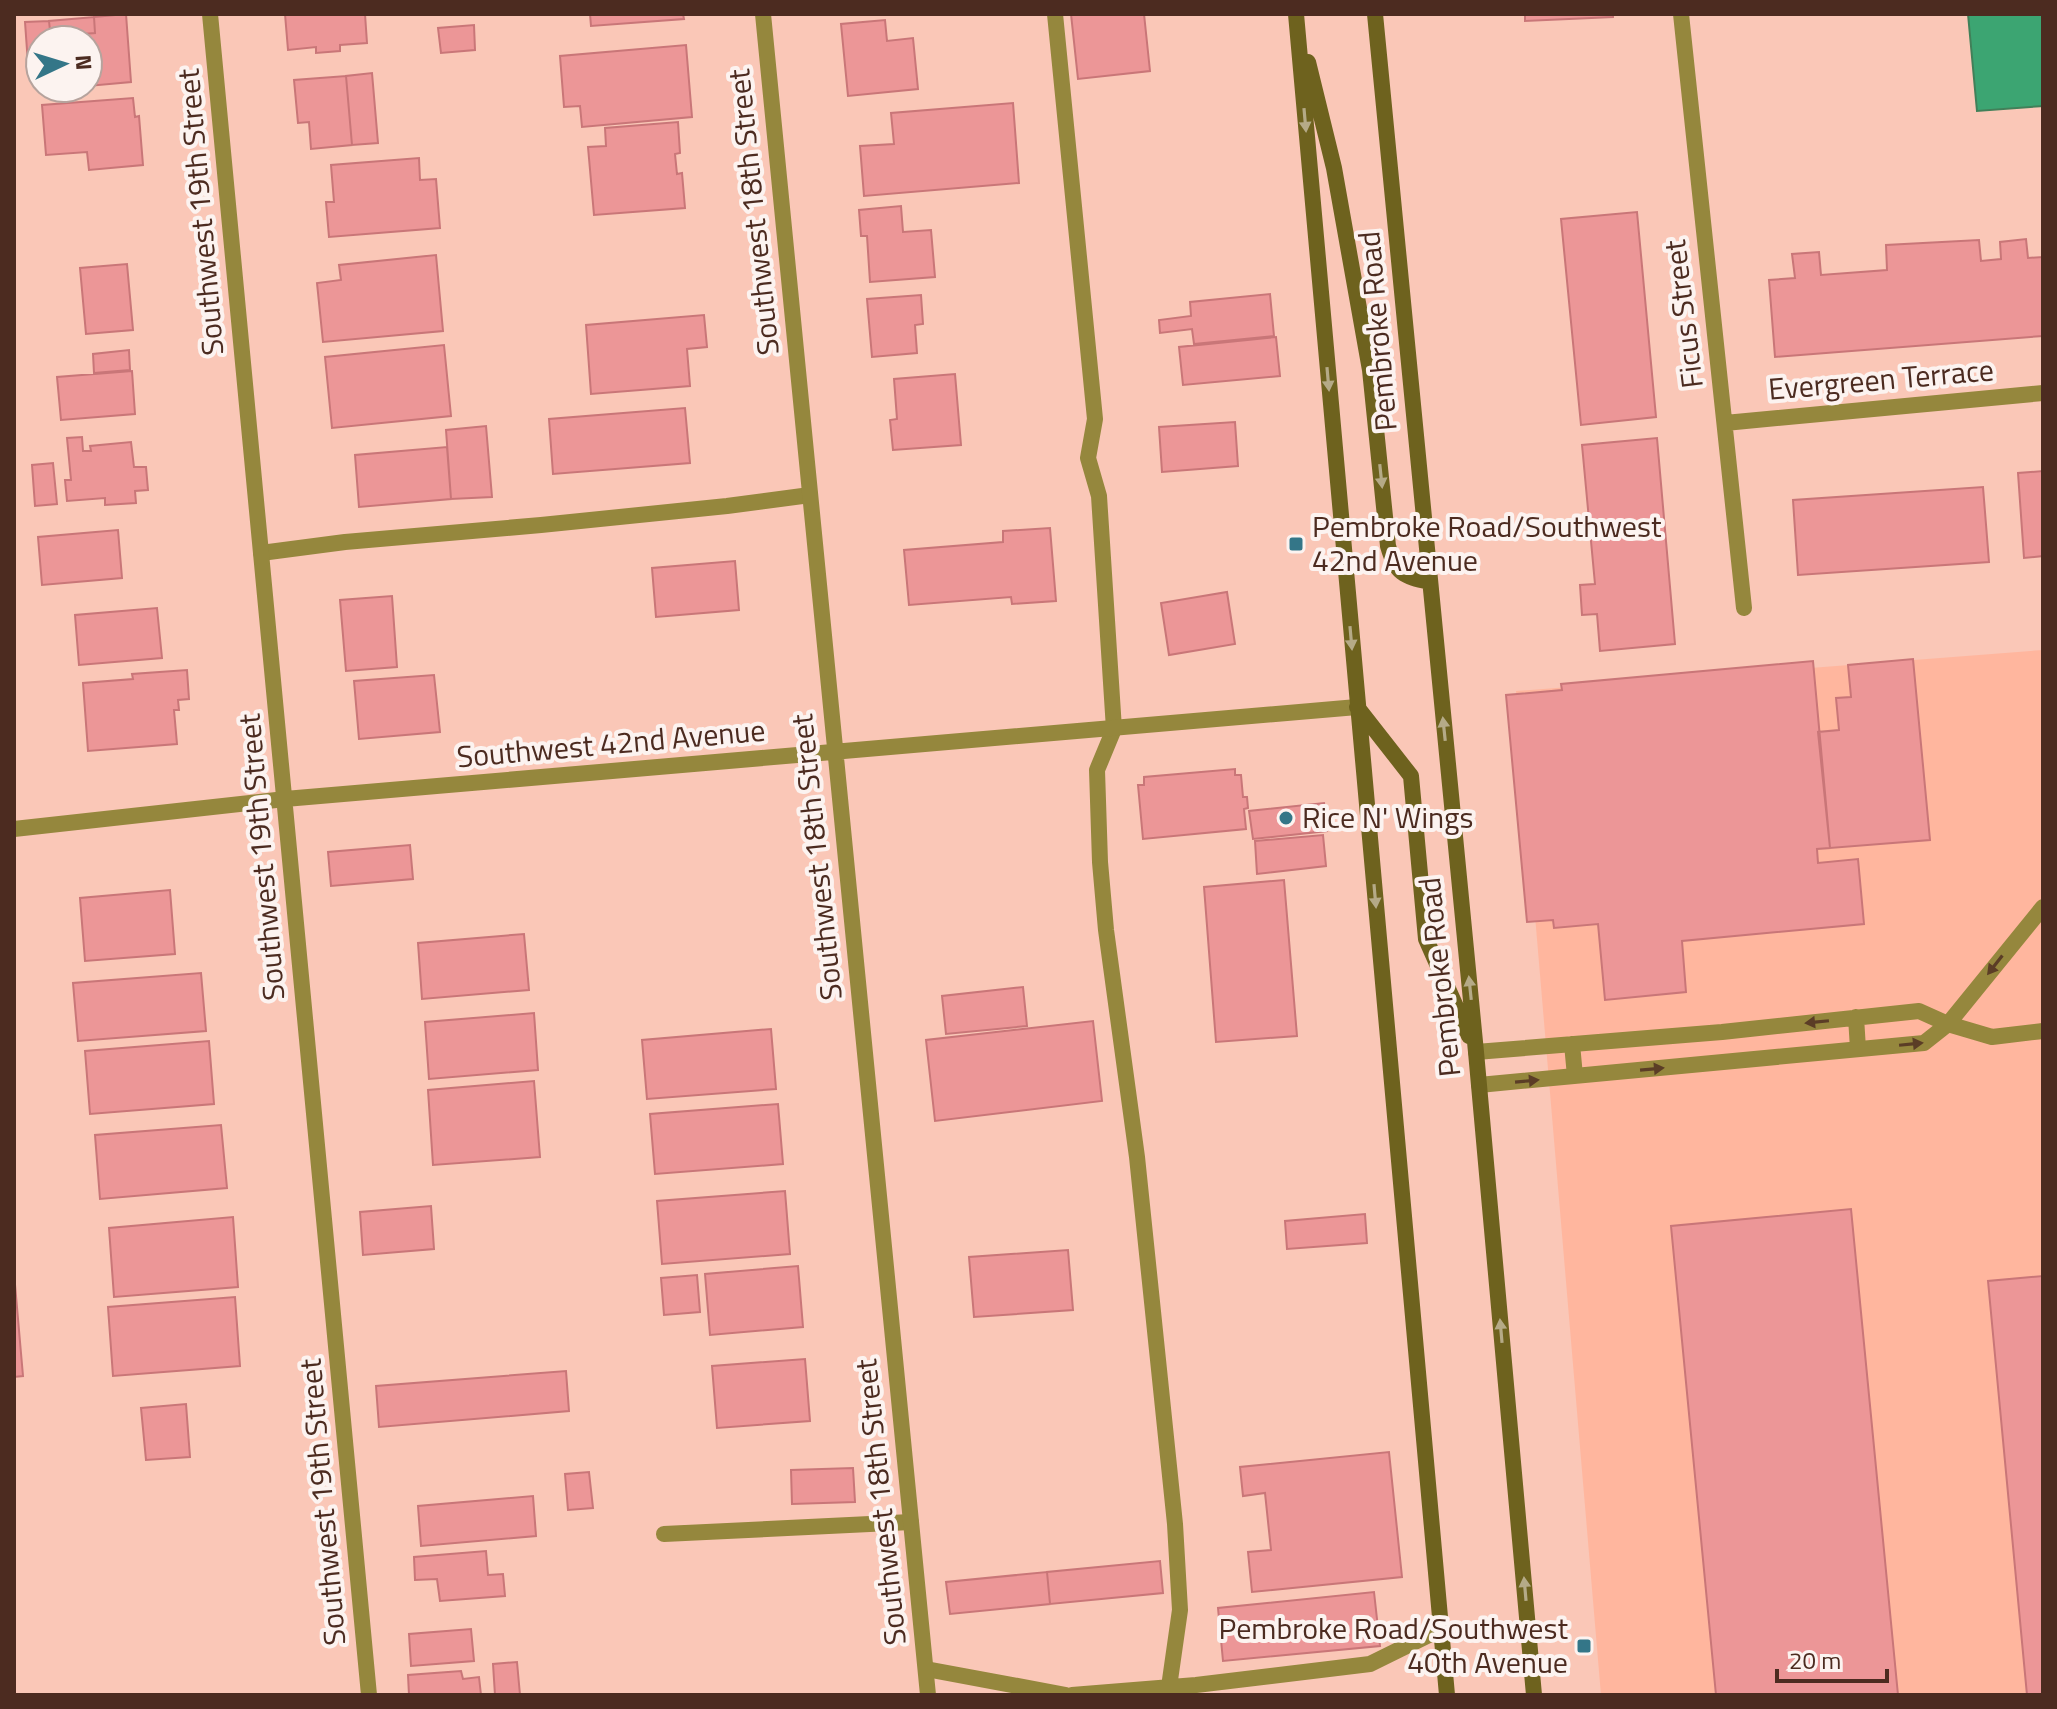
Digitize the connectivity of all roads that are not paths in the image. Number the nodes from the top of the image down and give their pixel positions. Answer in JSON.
{"nodes":[{"id":1,"x":210,"y":14,"type":"edge"},
{"id":2,"x":763,"y":14,"type":"edge"},
{"id":3,"x":1055,"y":14,"type":"edge"},
{"id":4,"x":1296,"y":14,"type":"edge"},
{"id":5,"x":1375,"y":14,"type":"edge"},
{"id":6,"x":1681,"y":14,"type":"edge"},
{"id":7,"x":2043,"y":393,"type":"edge"},
{"id":8,"x":1725,"y":423,"type":"junction"},
{"id":9,"x":810,"y":495,"type":"junction"},
{"id":10,"x":261,"y":553,"type":"junction"},
{"id":11,"x":1430,"y":582,"type":"junction"},
{"id":12,"x":1744,"y":608,"type":"dead end"},
{"id":13,"x":1357,"y":707,"type":"junction"},
{"id":14,"x":1114,"y":729,"type":"junction"},
{"id":15,"x":835,"y":753,"type":"junction"},
{"id":16,"x":285,"y":799,"type":"junction"},
{"id":17,"x":14,"y":829,"type":"edge"},
{"id":18,"x":2043,"y":907,"type":"edge"},
{"id":19,"x":1856,"y":1017,"type":"junction"},
{"id":20,"x":1948,"y":1024,"type":"junction"},
{"id":21,"x":2043,"y":1031,"type":"edge"},
{"id":22,"x":1722,"y":1032,"type":"junction"},
{"id":23,"x":1572,"y":1044,"type":"junction"},
{"id":24,"x":1858,"y":1049,"type":"junction"},
{"id":25,"x":1476,"y":1052,"type":"junction"},
{"id":26,"x":1724,"y":1062,"type":"junction"},
{"id":27,"x":1575,"y":1076,"type":"junction"},
{"id":28,"x":1479,"y":1085,"type":"junction"},
{"id":29,"x":911,"y":1522,"type":"junction"},
{"id":30,"x":664,"y":1534,"type":"dead end"},
{"id":31,"x":1441,"y":1629,"type":"junction"},
{"id":32,"x":926,"y":1669,"type":"junction"},
{"id":33,"x":1169,"y":1687,"type":"junction"},
{"id":34,"x":369,"y":1695,"type":"edge"},
{"id":35,"x":928,"y":1695,"type":"edge"},
{"id":36,"x":1066,"y":1695,"type":"edge"},
{"id":37,"x":1072,"y":1695,"type":"edge"},
{"id":38,"x":1447,"y":1695,"type":"edge"},
{"id":39,"x":1534,"y":1695,"type":"edge"}],
"edges":[{"from":1,"to":10,"type":"street","name":"Southwest 19th Street"},
{"from":2,"to":9,"type":"street","name":"Southwest 18th Street"},
{"from":3,"to":14,"type":"street"},
{"from":4,"to":11,"type":"main road","one_way":true},
{"from":4,"to":13,"type":"main road","name":"Pembroke Road","one_way":true},
{"from":5,"to":11,"type":"main road","name":"Pembroke Road"},
{"from":6,"to":8,"type":"street","name":"Ficus Street"},
{"from":7,"to":8,"type":"street","name":"Evergreen Terrace"},
{"from":8,"to":12,"type":"street","name":"Ficus Street"},
{"from":9,"to":10,"type":"street"},
{"from":9,"to":15,"type":"street","name":"Southwest 18th Street"},
{"from":10,"to":16,"type":"street","name":"Southwest 19th Street"},
{"from":25,"to":11,"type":"main road","name":"Pembroke Road","one_way":true},
{"from":13,"to":14,"type":"street","name":"Southwest 42nd Avenue"},
{"from":13,"to":25,"type":"main road"},
{"from":13,"to":31,"type":"main road","name":"Pembroke Road","one_way":true},
{"from":14,"to":15,"type":"street","name":"Southwest 42nd Avenue"},
{"from":14,"to":33,"type":"street"},
{"from":15,"to":16,"type":"street","name":"Southwest 42nd Avenue"},
{"from":15,"to":29,"type":"street","name":"Southwest 18th Street"},
{"from":16,"to":17,"type":"street","name":"Southwest 42nd Avenue"},
{"from":16,"to":34,"type":"street","name":"Southwest 19th Street"},
{"from":18,"to":20,"type":"street","one_way":true},
{"from":19,"to":20,"type":"street"},
{"from":19,"to":22,"type":"street","one_way":true},
{"from":19,"to":24,"type":"street"},
{"from":20,"to":21,"type":"street"},
{"from":24,"to":20,"type":"street","one_way":true},
{"from":22,"to":23,"type":"street"},
{"from":22,"to":26,"type":"street"},
{"from":23,"to":25,"type":"street"},
{"from":23,"to":27,"type":"street"},
{"from":24,"to":26,"type":"street"},
{"from":25,"to":28,"type":"main road","name":"Pembroke Road"},
{"from":27,"to":26,"type":"street","one_way":true},
{"from":28,"to":27,"type":"street","one_way":true},
{"from":39,"to":28,"type":"main road","name":"Pembroke Road","one_way":true},
{"from":29,"to":30,"type":"street"},
{"from":29,"to":32,"type":"street","name":"Southwest 18th Street"},
{"from":31,"to":33,"type":"street"},
{"from":31,"to":38,"type":"main road","name":"Pembroke Road"},
{"from":32,"to":35,"type":"street","name":"Southwest 18th Street"},
{"from":32,"to":36,"type":"street"},
{"from":33,"to":37,"type":"street"}]}
